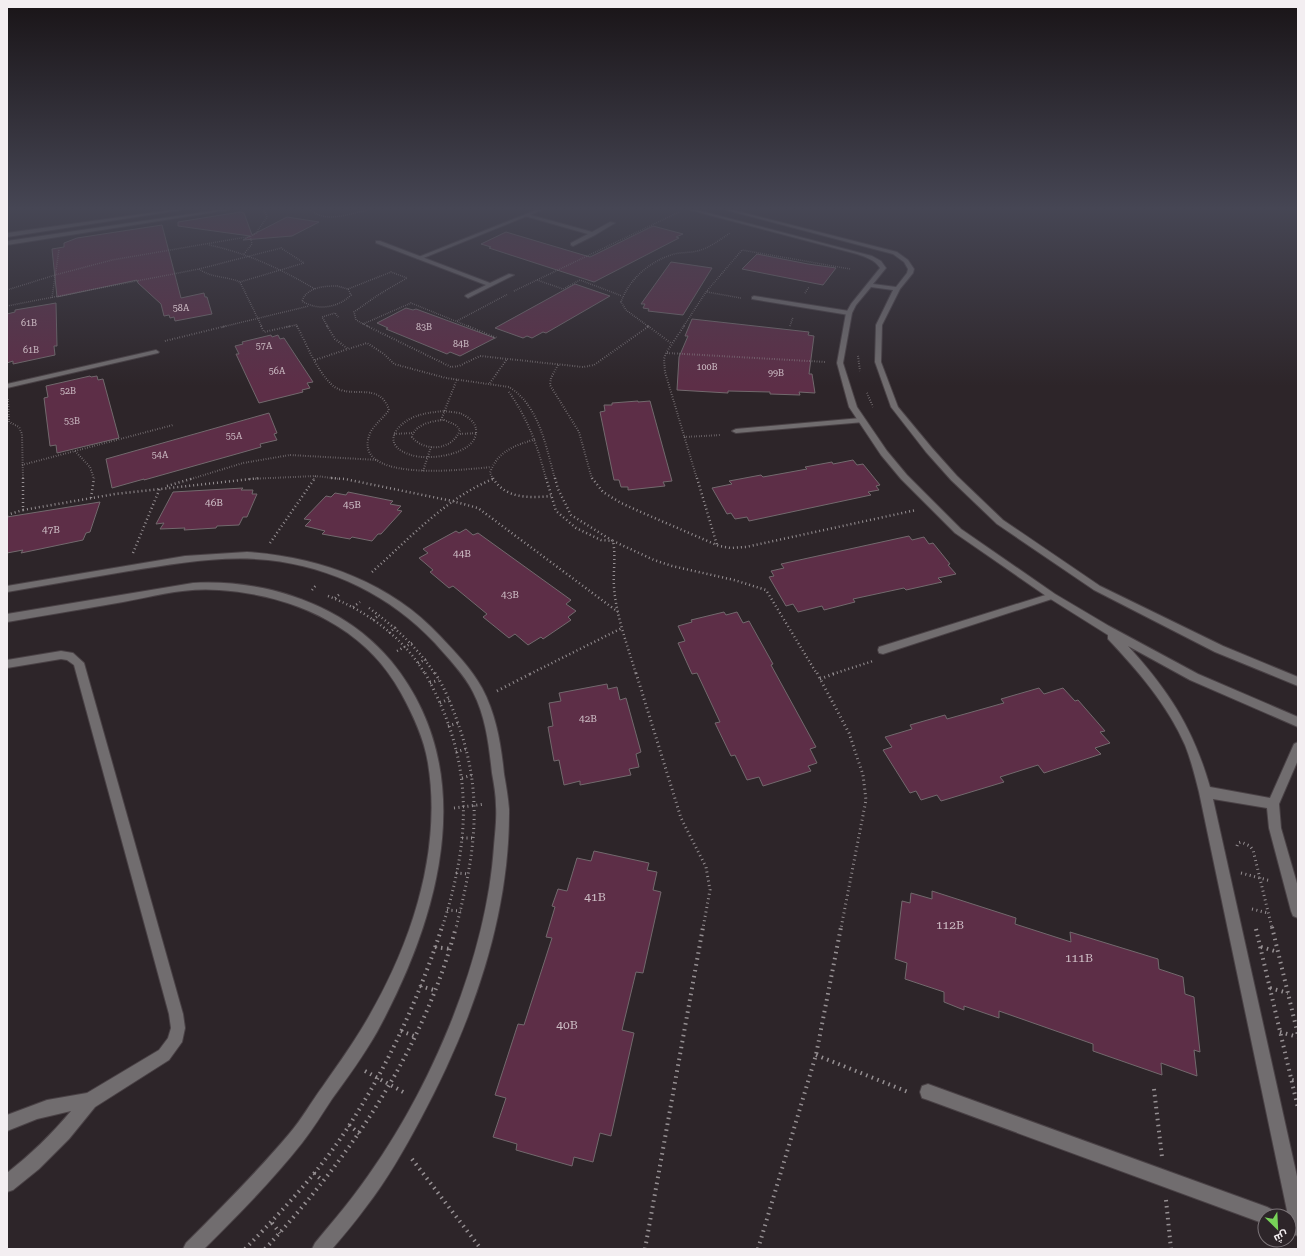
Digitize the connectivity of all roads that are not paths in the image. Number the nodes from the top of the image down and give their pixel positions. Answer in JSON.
{"nodes":[{"id":1,"x":447,"y":269,"type":"edge"},
{"id":2,"x":884,"y":269,"type":"edge"},
{"id":3,"x":911,"y":269,"type":"edge"},
{"id":4,"x":511,"y":275,"type":"dead end"},
{"id":5,"x":491,"y":285,"type":"junction"},
{"id":6,"x":871,"y":285,"type":"junction"},
{"id":7,"x":897,"y":289,"type":"junction"},
{"id":8,"x":468,"y":296,"type":"dead end"},
{"id":9,"x":757,"y":298,"type":"road end"},
{"id":10,"x":848,"y":313,"type":"junction"},
{"id":11,"x":156,"y":352,"type":"dead end"},
{"id":12,"x":7,"y":386,"type":"edge"},
{"id":13,"x":861,"y":420,"type":"junction"},
{"id":14,"x":737,"y":431,"type":"road end"},
{"id":15,"x":7,"y":589,"type":"edge"},
{"id":16,"x":1052,"y":596,"type":"junction"},
{"id":17,"x":7,"y":618,"type":"edge"},
{"id":18,"x":1105,"y":629,"type":"junction"},
{"id":19,"x":887,"y":649,"type":"road end"},
{"id":20,"x":9,"y":666,"type":"edge"},
{"id":21,"x":1298,"y":682,"type":"edge"},
{"id":22,"x":1298,"y":722,"type":"edge"},
{"id":23,"x":1298,"y":747,"type":"edge"},
{"id":24,"x":1205,"y":792,"type":"junction"},
{"id":25,"x":1273,"y":804,"type":"junction"},
{"id":26,"x":1298,"y":911,"type":"edge"},
{"id":27,"x":933,"y":1094,"type":"road end"},
{"id":28,"x":89,"y":1102,"type":"junction"},
{"id":29,"x":7,"y":1123,"type":"edge"},
{"id":30,"x":7,"y":1184,"type":"edge"},
{"id":31,"x":1257,"y":1212,"type":"edge"},
{"id":32,"x":1298,"y":1220,"type":"edge"},
{"id":33,"x":192,"y":1249,"type":"edge"},
{"id":34,"x":321,"y":1249,"type":"edge"}],
"edges":[{"from":1,"to":5,"type":"street"},
{"from":2,"to":6,"type":"street"},
{"from":3,"to":7,"type":"street"},
{"from":4,"to":5,"type":"street"},
{"from":5,"to":8,"type":"street"},
{"from":6,"to":7,"type":"street"},
{"from":6,"to":10,"type":"street"},
{"from":7,"to":21,"type":"street"},
{"from":9,"to":10,"type":"street"},
{"from":10,"to":13,"type":"street"},
{"from":11,"to":12,"type":"street"},
{"from":13,"to":14,"type":"street"},
{"from":13,"to":16,"type":"street"},
{"from":15,"to":34,"type":"street"},
{"from":16,"to":18,"type":"street"},
{"from":16,"to":19,"type":"street"},
{"from":17,"to":33,"type":"street"},
{"from":18,"to":22,"type":"street"},
{"from":18,"to":24,"type":"street"},
{"from":20,"to":28,"type":"street"},
{"from":23,"to":25,"type":"street"},
{"from":24,"to":25,"type":"street"},
{"from":24,"to":32,"type":"street"},
{"from":25,"to":26,"type":"street"},
{"from":27,"to":31,"type":"street"},
{"from":28,"to":29,"type":"street"},
{"from":28,"to":30,"type":"street"}]}
